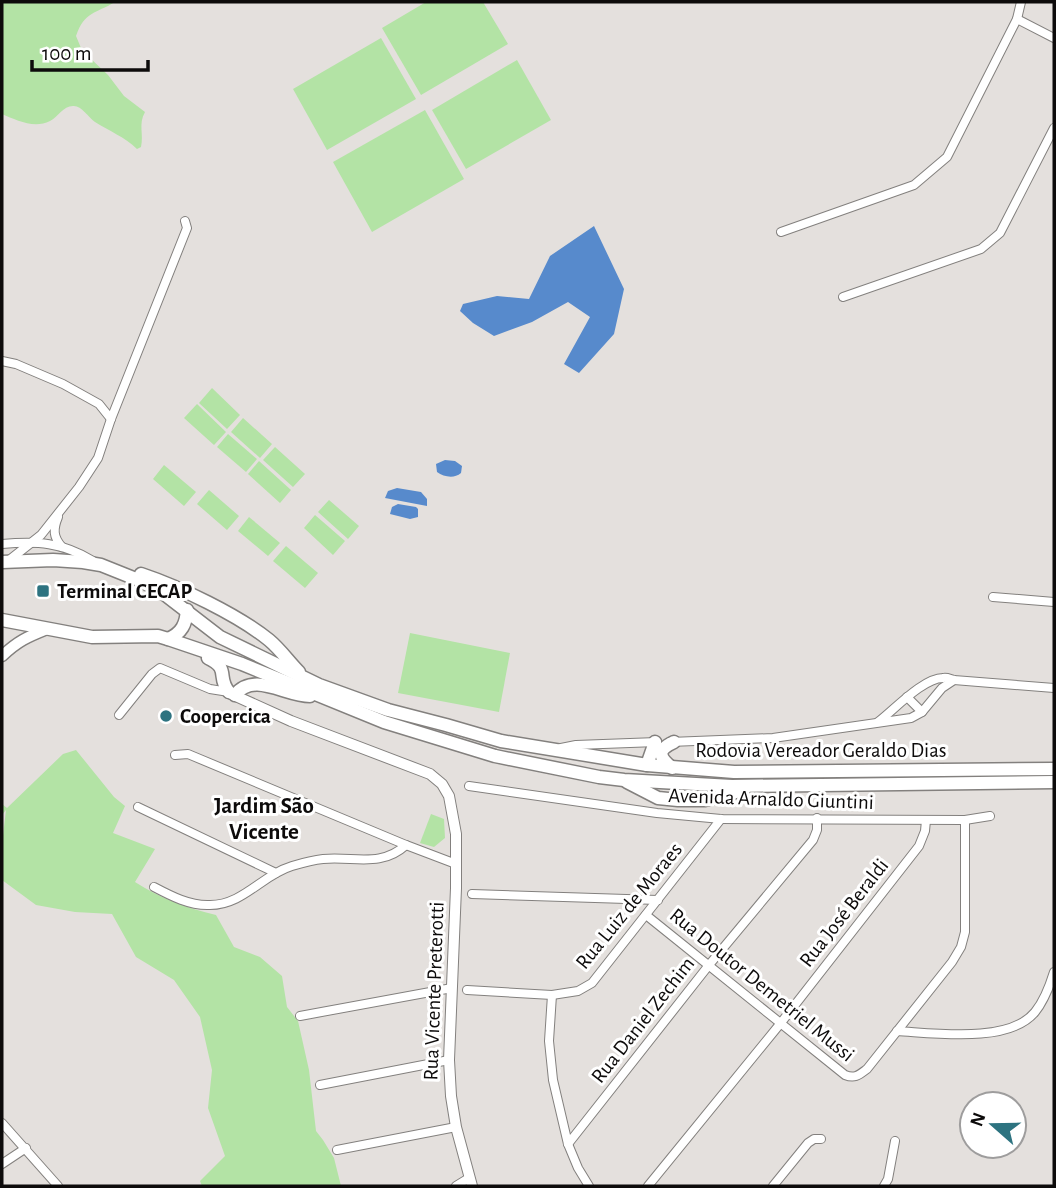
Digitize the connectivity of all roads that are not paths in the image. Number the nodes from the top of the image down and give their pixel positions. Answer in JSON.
{"nodes":[{"id":1,"x":1021,"y":2,"type":"edge"},
{"id":2,"x":1017,"y":19,"type":"junction"},
{"id":3,"x":1054,"y":38,"type":"edge"},
{"id":4,"x":1054,"y":128,"type":"edge"},
{"id":5,"x":185,"y":221,"type":"dead end"},
{"id":6,"x":781,"y":232,"type":"dead end"},
{"id":7,"x":843,"y":297,"type":"dead end"},
{"id":8,"x":2,"y":361,"type":"edge"},
{"id":9,"x":111,"y":419,"type":"junction"},
{"id":10,"x":61,"y":511,"type":"junction"},
{"id":11,"x":33,"y":542,"type":"junction"},
{"id":12,"x":2,"y":544,"type":"edge"},
{"id":13,"x":63,"y":548,"type":"junction"},
{"id":14,"x":4,"y":562,"type":"edge"},
{"id":15,"x":99,"y":565,"type":"junction"},
{"id":16,"x":116,"y":570,"type":"junction"},
{"id":17,"x":993,"y":597,"type":"dead end"},
{"id":18,"x":1054,"y":602,"type":"edge"},
{"id":19,"x":187,"y":610,"type":"junction"},
{"id":20,"x":2,"y":620,"type":"edge"},
{"id":21,"x":47,"y":629,"type":"junction"},
{"id":22,"x":168,"y":639,"type":"junction"},
{"id":23,"x":193,"y":648,"type":"junction"},
{"id":24,"x":2,"y":656,"type":"edge"},
{"id":25,"x":304,"y":678,"type":"junction"},
{"id":26,"x":954,"y":680,"type":"junction"},
{"id":27,"x":1054,"y":688,"type":"edge"},
{"id":28,"x":232,"y":694,"type":"junction"},
{"id":29,"x":316,"y":695,"type":"junction"},
{"id":30,"x":907,"y":697,"type":"junction"},
{"id":31,"x":922,"y":712,"type":"junction"},
{"id":32,"x":119,"y":715,"type":"dead end"},
{"id":33,"x":877,"y":722,"type":"junction"},
{"id":34,"x":655,"y":742,"type":"junction"},
{"id":35,"x":674,"y":742,"type":"junction"},
{"id":36,"x":550,"y":750,"type":"junction"},
{"id":37,"x":175,"y":755,"type":"dead end"},
{"id":38,"x":589,"y":755,"type":"junction"},
{"id":39,"x":622,"y":760,"type":"junction"},
{"id":40,"x":647,"y":765,"type":"junction"},
{"id":41,"x":672,"y":768,"type":"junction"},
{"id":42,"x":1054,"y":769,"type":"edge"},
{"id":43,"x":566,"y":771,"type":"junction"},
{"id":44,"x":618,"y":780,"type":"junction"},
{"id":45,"x":1054,"y":782,"type":"edge"},
{"id":46,"x":469,"y":786,"type":"dead end"},
{"id":47,"x":758,"y":786,"type":"junction"},
{"id":48,"x":658,"y":798,"type":"junction"},
{"id":49,"x":138,"y":807,"type":"dead end"},
{"id":50,"x":678,"y":807,"type":"junction"},
{"id":51,"x":657,"y":813,"type":"junction"},
{"id":52,"x":990,"y":816,"type":"dead end"},
{"id":53,"x":721,"y":818,"type":"junction"},
{"id":54,"x":817,"y":818,"type":"junction"},
{"id":55,"x":926,"y":820,"type":"junction"},
{"id":56,"x":965,"y":820,"type":"junction"},
{"id":57,"x":406,"y":845,"type":"junction"},
{"id":58,"x":456,"y":864,"type":"junction"},
{"id":59,"x":276,"y":873,"type":"junction"},
{"id":60,"x":154,"y":887,"type":"dead end"},
{"id":61,"x":472,"y":894,"type":"dead end"},
{"id":62,"x":658,"y":900,"type":"junction"},
{"id":63,"x":646,"y":915,"type":"junction"},
{"id":64,"x":709,"y":965,"type":"junction"},
{"id":65,"x":1054,"y":972,"type":"edge"},
{"id":66,"x":452,"y":988,"type":"junction"},
{"id":67,"x":467,"y":990,"type":"dead end"},
{"id":68,"x":552,"y":995,"type":"junction"},
{"id":69,"x":300,"y":1016,"type":"dead end"},
{"id":70,"x":780,"y":1024,"type":"junction"},
{"id":71,"x":897,"y":1031,"type":"junction"},
{"id":72,"x":449,"y":1060,"type":"junction"},
{"id":73,"x":320,"y":1085,"type":"dead end"},
{"id":74,"x":2,"y":1123,"type":"edge"},
{"id":75,"x":456,"y":1127,"type":"junction"},
{"id":76,"x":821,"y":1139,"type":"dead end"},
{"id":77,"x":895,"y":1141,"type":"dead end"},
{"id":78,"x":568,"y":1144,"type":"junction"},
{"id":79,"x":26,"y":1148,"type":"junction"},
{"id":80,"x":337,"y":1150,"type":"dead end"},
{"id":81,"x":2,"y":1164,"type":"edge"},
{"id":82,"x":471,"y":1182,"type":"edge"},
{"id":83,"x":58,"y":1186,"type":"edge"},
{"id":84,"x":456,"y":1186,"type":"edge"},
{"id":85,"x":589,"y":1186,"type":"edge"},
{"id":86,"x":648,"y":1186,"type":"edge"},
{"id":87,"x":774,"y":1186,"type":"edge"},
{"id":88,"x":884,"y":1186,"type":"edge"}],
"edges":[{"from":1,"to":2,"type":"street"},
{"from":2,"to":3,"type":"street"},
{"from":2,"to":6,"type":"street"},
{"from":4,"to":7,"type":"street"},
{"from":5,"to":9,"type":"street"},
{"from":8,"to":9,"type":"street"},
{"from":9,"to":10,"type":"street"},
{"from":10,"to":11,"type":"street"},
{"from":10,"to":13,"type":"street"},
{"from":11,"to":12,"type":"street"},
{"from":11,"to":13,"type":"street"},
{"from":11,"to":14,"type":"street"},
{"from":13,"to":15,"type":"street"},
{"from":14,"to":15,"type":"main road","name":"Rodovia Vereador Geraldo Dias"},
{"from":15,"to":16,"type":"main road","name":"Rodovia Vereador Geraldo Dias"},
{"from":16,"to":19,"type":"main road","name":"Rodovia Vereador Geraldo Dias"},
{"from":16,"to":25,"type":"main road"},
{"from":17,"to":18,"type":"street"},
{"from":19,"to":22,"type":"main road"},
{"from":19,"to":25,"type":"main road","name":"Rodovia Vereador Geraldo Dias"},
{"from":20,"to":21,"type":"main road","name":"Rodovia Vereador Geraldo Dias"},
{"from":21,"to":22,"type":"main road","name":"Rodovia Vereador Geraldo Dias"},
{"from":21,"to":24,"type":"main road"},
{"from":22,"to":23,"type":"main road","name":"Rodovia Vereador Geraldo Dias"},
{"from":23,"to":28,"type":"main road"},
{"from":23,"to":29,"type":"main road","name":"Rodovia Vereador Geraldo Dias"},
{"from":25,"to":36,"type":"main road","name":"Rodovia Vereador Geraldo Dias"},
{"from":26,"to":27,"type":"street"},
{"from":26,"to":30,"type":"street"},
{"from":26,"to":31,"type":"street"},
{"from":28,"to":29,"type":"main road"},
{"from":28,"to":32,"type":"street"},
{"from":28,"to":58,"type":"street","name":"Rua Vicente Preterotti"},
{"from":29,"to":43,"type":"main road","name":"Rodovia Vereador Geraldo Dias"},
{"from":30,"to":31,"type":"street"},
{"from":30,"to":33,"type":"street"},
{"from":31,"to":33,"type":"street"},
{"from":33,"to":35,"type":"street"},
{"from":34,"to":35,"type":"street"},
{"from":34,"to":36,"type":"street"},
{"from":34,"to":40,"type":"main road"},
{"from":35,"to":41,"type":"main road"},
{"from":36,"to":38,"type":"main road","name":"Rodovia Vereador Geraldo Dias"},
{"from":37,"to":57,"type":"street"},
{"from":38,"to":39,"type":"main road","name":"Rodovia Vereador Geraldo Dias"},
{"from":38,"to":43,"type":"main road"},
{"from":39,"to":40,"type":"main road","name":"Rodovia Vereador Geraldo Dias"},
{"from":39,"to":44,"type":"main road"},
{"from":40,"to":41,"type":"main road","name":"Rodovia Vereador Geraldo Dias"},
{"from":41,"to":42,"type":"main road","name":"Rodovia Vereador Geraldo Dias"},
{"from":43,"to":44,"type":"main road","name":"Rodovia Vereador Geraldo Dias"},
{"from":44,"to":47,"type":"main road","name":"Rodovia Vereador Geraldo Dias"},
{"from":44,"to":48,"type":"main road"},
{"from":45,"to":47,"type":"main road","name":"Rodovia Vereador Geraldo Dias"},
{"from":46,"to":51,"type":"street","name":"Avenida Arnaldo Giuntini"},
{"from":47,"to":50,"type":"main road"},
{"from":48,"to":50,"type":"main road"},
{"from":48,"to":51,"type":"street"},
{"from":49,"to":59,"type":"street"},
{"from":50,"to":51,"type":"street","name":"Avenida Arnaldo Giuntini"},
{"from":50,"to":53,"type":"street","name":"Avenida Arnaldo Giuntini"},
{"from":52,"to":56,"type":"street","name":"Avenida Arnaldo Giuntini"},
{"from":53,"to":54,"type":"street","name":"Avenida Arnaldo Giuntini"},
{"from":53,"to":62,"type":"street","name":"Rua Luiz de Moraes"},
{"from":54,"to":55,"type":"street","name":"Avenida Arnaldo Giuntini"},
{"from":54,"to":64,"type":"street","name":"Rua Daniel Zechim"},
{"from":55,"to":56,"type":"street","name":"Avenida Arnaldo Giuntini"},
{"from":55,"to":70,"type":"street","name":"Rua José Beraldi"},
{"from":56,"to":71,"type":"street","name":"Rua Doutor Demetriel Mussi"},
{"from":57,"to":58,"type":"street"},
{"from":57,"to":59,"type":"street"},
{"from":58,"to":66,"type":"street","name":"Rua Vicente Preterotti"},
{"from":59,"to":60,"type":"street"},
{"from":61,"to":62,"type":"street"},
{"from":62,"to":63,"type":"street","name":"Rua Luiz de Moraes"},
{"from":63,"to":64,"type":"street","name":"Rua Doutor Demetriel Mussi"},
{"from":63,"to":68,"type":"street","name":"Rua Luiz de Moraes"},
{"from":64,"to":70,"type":"street","name":"Rua Doutor Demetriel Mussi"},
{"from":64,"to":78,"type":"street","name":"Rua Daniel Zechim"},
{"from":65,"to":71,"type":"street"},
{"from":66,"to":69,"type":"street"},
{"from":66,"to":72,"type":"street","name":"Rua Vicente Preterotti"},
{"from":67,"to":68,"type":"street","name":"Rua Luiz de Moraes"},
{"from":68,"to":78,"type":"street"},
{"from":70,"to":71,"type":"street","name":"Rua Doutor Demetriel Mussi"},
{"from":70,"to":86,"type":"street","name":"Rua José Beraldi"},
{"from":72,"to":73,"type":"street"},
{"from":72,"to":75,"type":"street","name":"Rua Vicente Preterotti"},
{"from":74,"to":79,"type":"street"},
{"from":75,"to":80,"type":"street"},
{"from":75,"to":82,"type":"street","name":"Rua Vicente Preterotti"},
{"from":76,"to":87,"type":"street"},
{"from":77,"to":88,"type":"street"},
{"from":78,"to":85,"type":"street"},
{"from":79,"to":81,"type":"street"},
{"from":79,"to":83,"type":"street"},
{"from":82,"to":84,"type":"street"}]}
